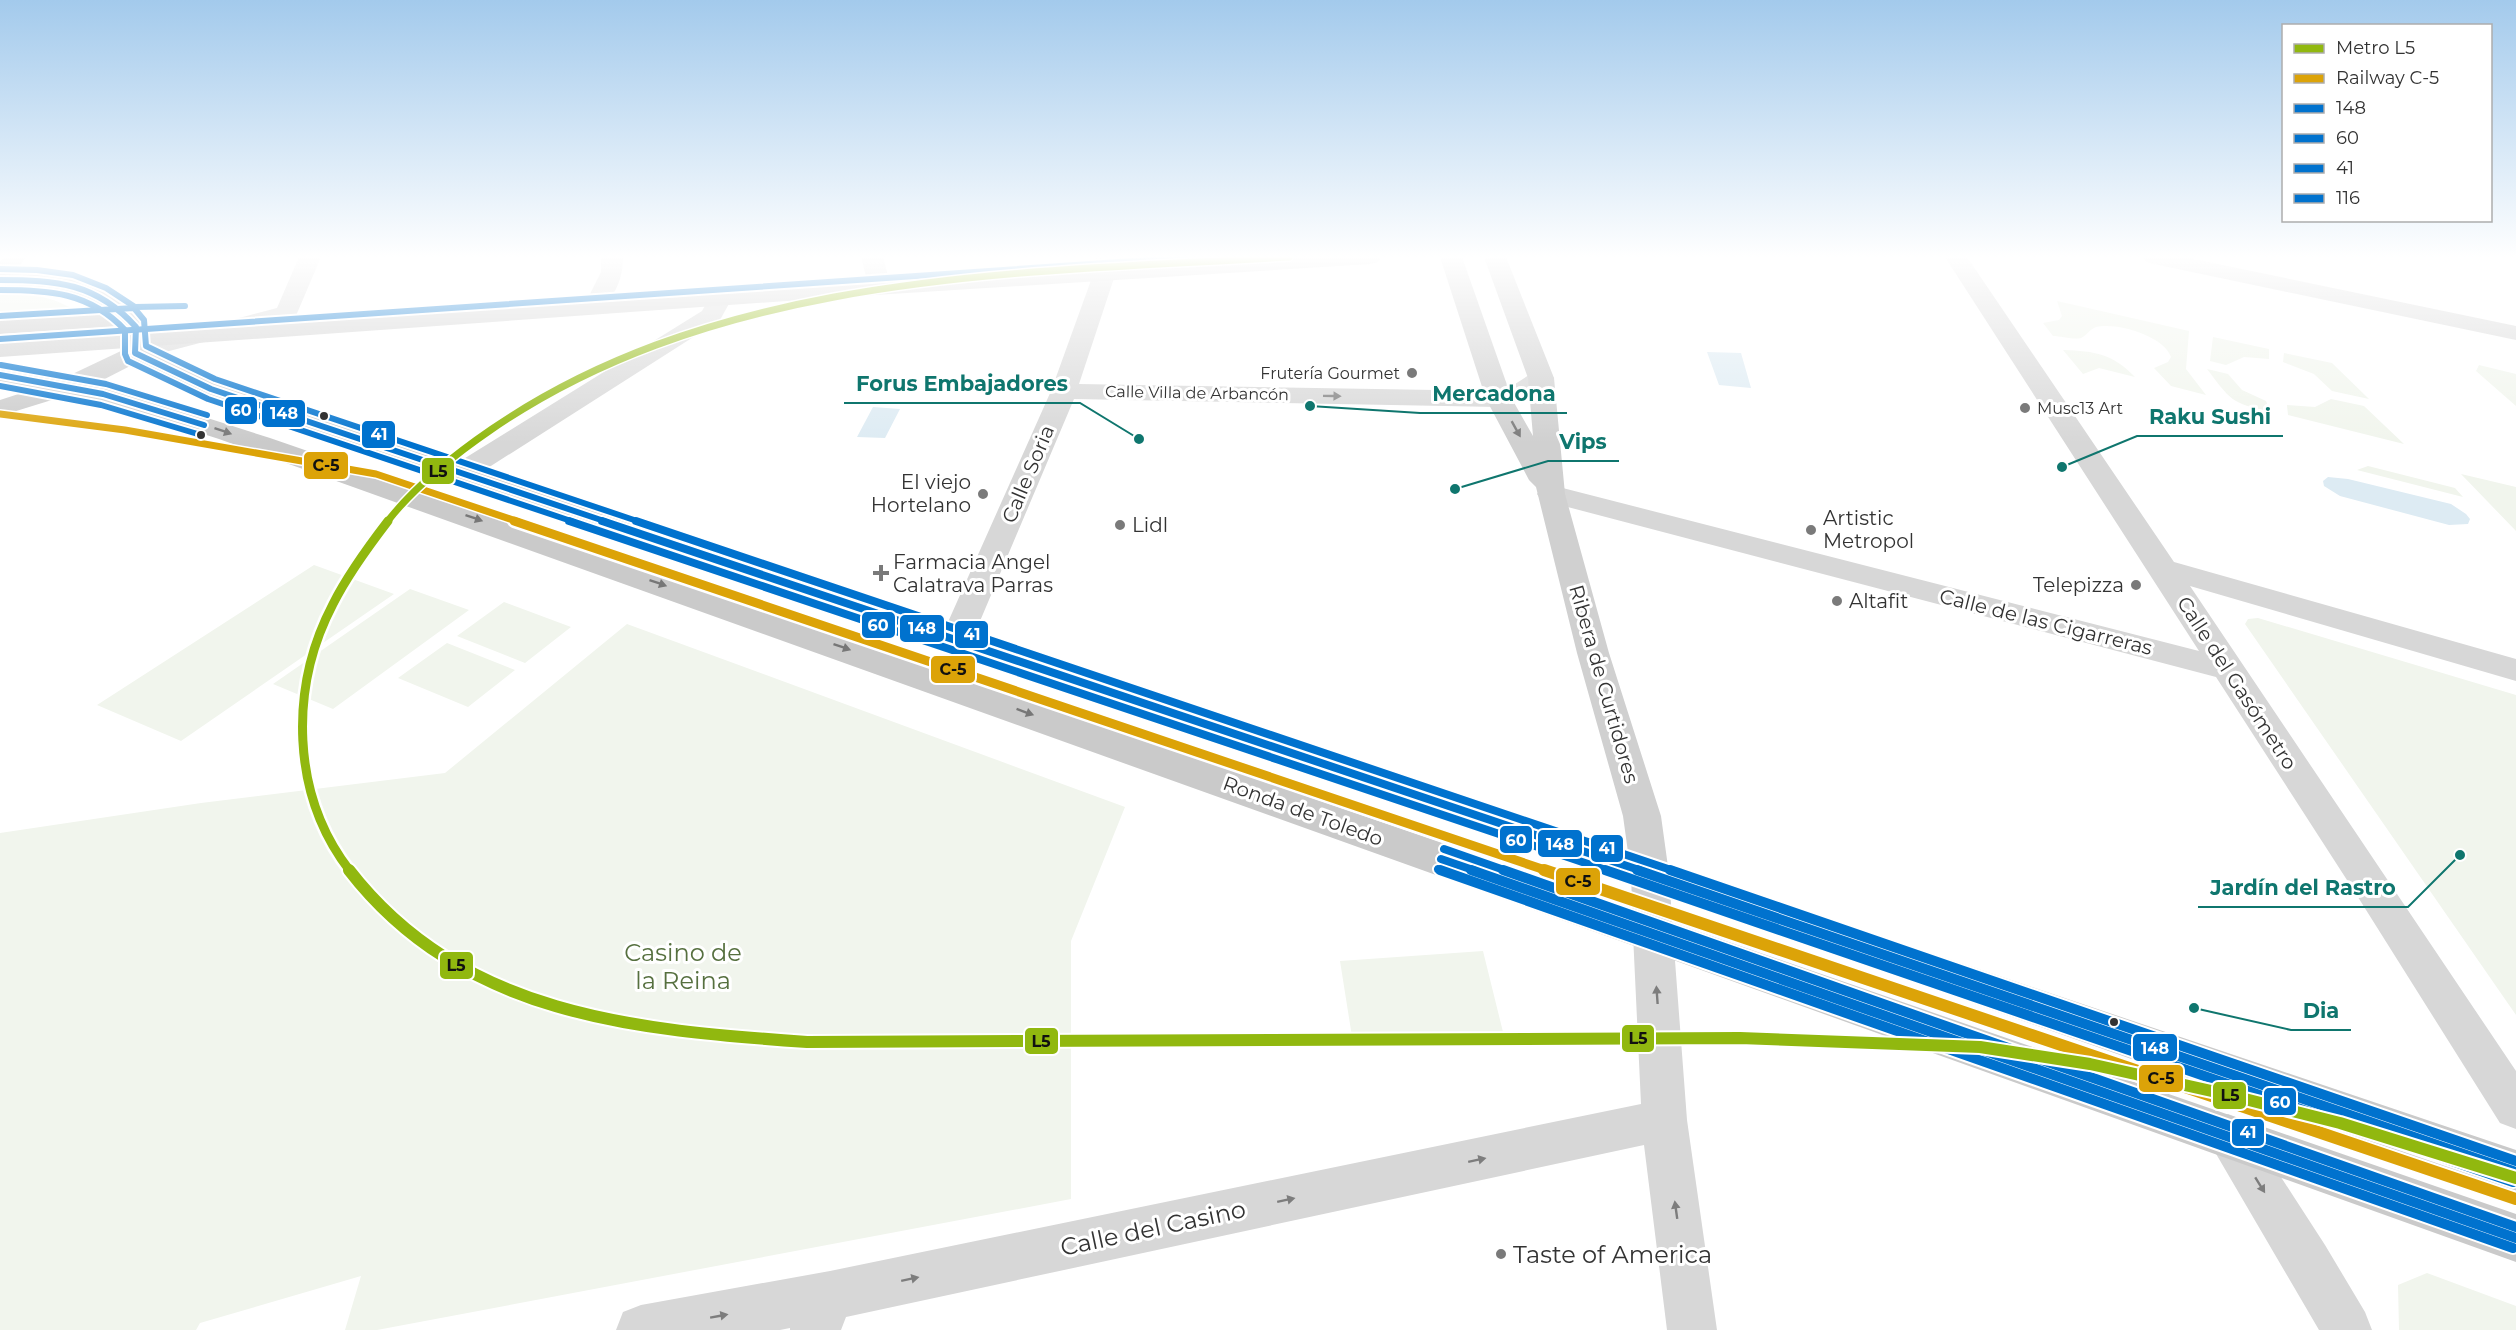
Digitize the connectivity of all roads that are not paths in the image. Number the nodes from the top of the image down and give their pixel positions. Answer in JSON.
{"nodes":[{"id":1,"x":126,"y":319,"type":"edge"},
{"id":2,"x":248,"y":319,"type":"edge"},
{"id":3,"x":265,"y":319,"type":"edge"},
{"id":4,"x":434,"y":319,"type":"edge"},
{"id":5,"x":706,"y":319,"type":"edge"},
{"id":6,"x":1088,"y":319,"type":"edge"},
{"id":7,"x":1472,"y":319,"type":"edge"},
{"id":8,"x":1519,"y":319,"type":"edge"},
{"id":9,"x":1997,"y":319,"type":"edge"},
{"id":10,"x":2450,"y":319,"type":"edge"},
{"id":11,"x":0,"y":327,"type":"edge"},
{"id":12,"x":2516,"y":333,"type":"edge"},
{"id":13,"x":210,"y":334,"type":"junction"},
{"id":14,"x":134,"y":337,"type":"junction"},
{"id":15,"x":0,"y":350,"type":"edge"},
{"id":16,"x":0,"y":375,"type":"edge"},
{"id":17,"x":1541,"y":378,"type":"junction"},
{"id":18,"x":77,"y":389,"type":"junction"},
{"id":19,"x":1064,"y":391,"type":"junction"},
{"id":20,"x":1499,"y":399,"type":"junction"},
{"id":21,"x":0,"y":408,"type":"edge"},
{"id":22,"x":459,"y":474,"type":"junction"},
{"id":23,"x":1551,"y":494,"type":"junction"},
{"id":24,"x":2162,"y":568,"type":"junction"},
{"id":25,"x":956,"y":640,"type":"junction"},
{"id":26,"x":2228,"y":669,"type":"junction"},
{"id":27,"x":2516,"y":670,"type":"edge"},
{"id":28,"x":1650,"y":874,"type":"junction"},
{"id":29,"x":1653,"y":934,"type":"junction"},
{"id":30,"x":2516,"y":1109,"type":"edge"},
{"id":31,"x":1664,"y":1120,"type":"junction"},
{"id":32,"x":2228,"y":1135,"type":"junction"},
{"id":33,"x":2516,"y":1172,"type":"edge"},
{"id":34,"x":2516,"y":1238,"type":"edge"},
{"id":35,"x":823,"y":1313,"type":"edge"},
{"id":36,"x":641,"y":1330,"type":"edge"},
{"id":37,"x":1692,"y":1330,"type":"edge"},
{"id":38,"x":2347,"y":1330,"type":"edge"}],
"edges":[{"from":1,"to":14,"type":"main road"},
{"from":2,"to":14,"type":"main road"},
{"from":3,"to":13,"type":"street"},
{"from":4,"to":13,"type":"main road"},
{"from":5,"to":22,"type":"street"},
{"from":6,"to":19,"type":"street","name":"Calle Soria"},
{"from":7,"to":20,"type":"main road","name":"Ribera de Curtidores"},
{"from":8,"to":17,"type":"main road","name":"Ribera de Curtidores"},
{"from":9,"to":24,"type":"street","name":"Calle del Gasómetro"},
{"from":10,"to":12,"type":"street"},
{"from":11,"to":14,"type":"main road"},
{"from":13,"to":14,"type":"street"},
{"from":14,"to":15,"type":"main road"},
{"from":14,"to":18,"type":"main road"},
{"from":14,"to":22,"type":"main road"},
{"from":16,"to":18,"type":"main road","name":"Ronda de Toledo"},
{"from":17,"to":20,"type":"street","name":"Calle Villa de Arbancón"},
{"from":17,"to":23,"type":"main road","name":"Ribera de Curtidores"},
{"from":18,"to":21,"type":"main road"},
{"from":18,"to":29,"type":"main road","name":"Ronda de Toledo","one_way":true},
{"from":19,"to":20,"type":"street","name":"Calle Villa de Arbancón","one_way":true},
{"from":19,"to":25,"type":"street","name":"Calle Soria"},
{"from":20,"to":23,"type":"main road","name":"Ribera de Curtidores","one_way":true},
{"from":22,"to":25,"type":"main road"},
{"from":23,"to":26,"type":"street","name":"Calle de las Cigarreras"},
{"from":23,"to":28,"type":"main road","name":"Ribera de Curtidores"},
{"from":24,"to":26,"type":"street","name":"Calle del Gasómetro"},
{"from":24,"to":27,"type":"street"},
{"from":25,"to":28,"type":"main road"},
{"from":26,"to":30,"type":"street","name":"Calle del Gasómetro"},
{"from":28,"to":29,"type":"main road","name":"Ribera de Curtidores"},
{"from":28,"to":33,"type":"main road"},
{"from":31,"to":29,"type":"street","one_way":true},
{"from":29,"to":32,"type":"main road","name":"Ronda de Toledo"},
{"from":35,"to":31,"type":"street","name":"Calle del Casino","one_way":true},
{"from":37,"to":31,"type":"street","one_way":true},
{"from":32,"to":34,"type":"main road","name":"Ronda de Toledo"},
{"from":32,"to":38,"type":"street","one_way":true},
{"from":36,"to":35,"type":"street","name":"Calle del Casino","one_way":true}]}
